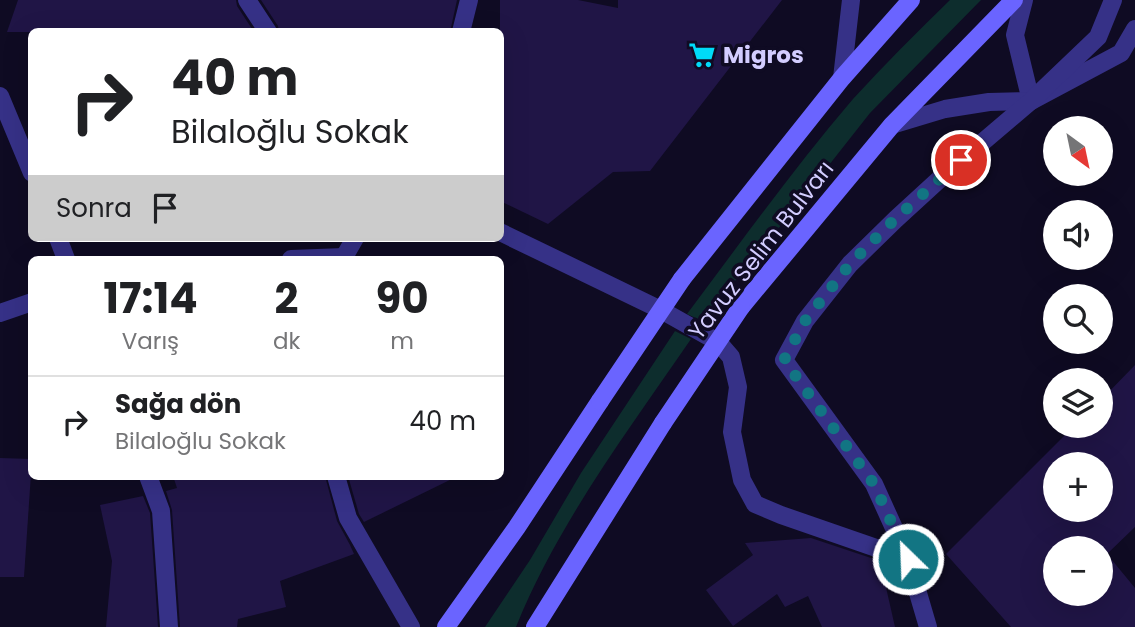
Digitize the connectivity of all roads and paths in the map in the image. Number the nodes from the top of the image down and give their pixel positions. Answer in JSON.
{"nodes":[{"id":1,"x":247,"y":0,"type":"edge"},
{"id":2,"x":469,"y":0,"type":"edge"},
{"id":3,"x":851,"y":0,"type":"edge"},
{"id":4,"x":911,"y":0,"type":"edge"},
{"id":5,"x":1014,"y":0,"type":"edge"},
{"id":6,"x":1024,"y":0,"type":"edge"},
{"id":7,"x":1113,"y":0,"type":"edge"},
{"id":8,"x":265,"y":28,"type":"edge"},
{"id":9,"x":462,"y":28,"type":"edge"},
{"id":10,"x":1135,"y":29,"type":"edge"},
{"id":11,"x":842,"y":78,"type":"junction"},
{"id":12,"x":0,"y":96,"type":"edge"},
{"id":13,"x":1031,"y":101,"type":"junction"},
{"id":14,"x":892,"y":125,"type":"junction"},
{"id":15,"x":28,"y":163,"type":"edge"},
{"id":16,"x":504,"y":234,"type":"edge"},
{"id":17,"x":28,"y":303,"type":"edge"},
{"id":18,"x":0,"y":313,"type":"edge"},
{"id":19,"x":149,"y":480,"type":"edge"},
{"id":20,"x":337,"y":480,"type":"edge"},
{"id":21,"x":908,"y":559,"type":"junction"},
{"id":22,"x":169,"y":627,"type":"edge"},
{"id":23,"x":411,"y":627,"type":"edge"},
{"id":24,"x":446,"y":627,"type":"edge"},
{"id":25,"x":535,"y":627,"type":"edge"},
{"id":26,"x":928,"y":627,"type":"edge"}],
"edges":[{"from":1,"to":8,"type":"street"},
{"from":2,"to":9,"type":"street"},
{"from":3,"to":11,"type":"street"},
{"from":4,"to":11,"type":"main road","name":"Yavuz Selim Bulvarı"},
{"from":5,"to":14,"type":"main road","name":"Yavuz Selim Bulvarı"},
{"from":6,"to":13,"type":"street"},
{"from":7,"to":13,"type":"street"},
{"from":10,"to":13,"type":"street"},
{"from":11,"to":24,"type":"main road","name":"Yavuz Selim Bulvarı","bridge":true},
{"from":12,"to":15,"type":"street"},
{"from":13,"to":14,"type":"street"},
{"from":13,"to":21,"type":"street"},
{"from":14,"to":25,"type":"main road","name":"Yavuz Selim Bulvarı","bridge":true},
{"from":16,"to":21,"type":"street"},
{"from":17,"to":18,"type":"street"},
{"from":19,"to":22,"type":"street"},
{"from":20,"to":23,"type":"street"},
{"from":21,"to":26,"type":"street"}]}
